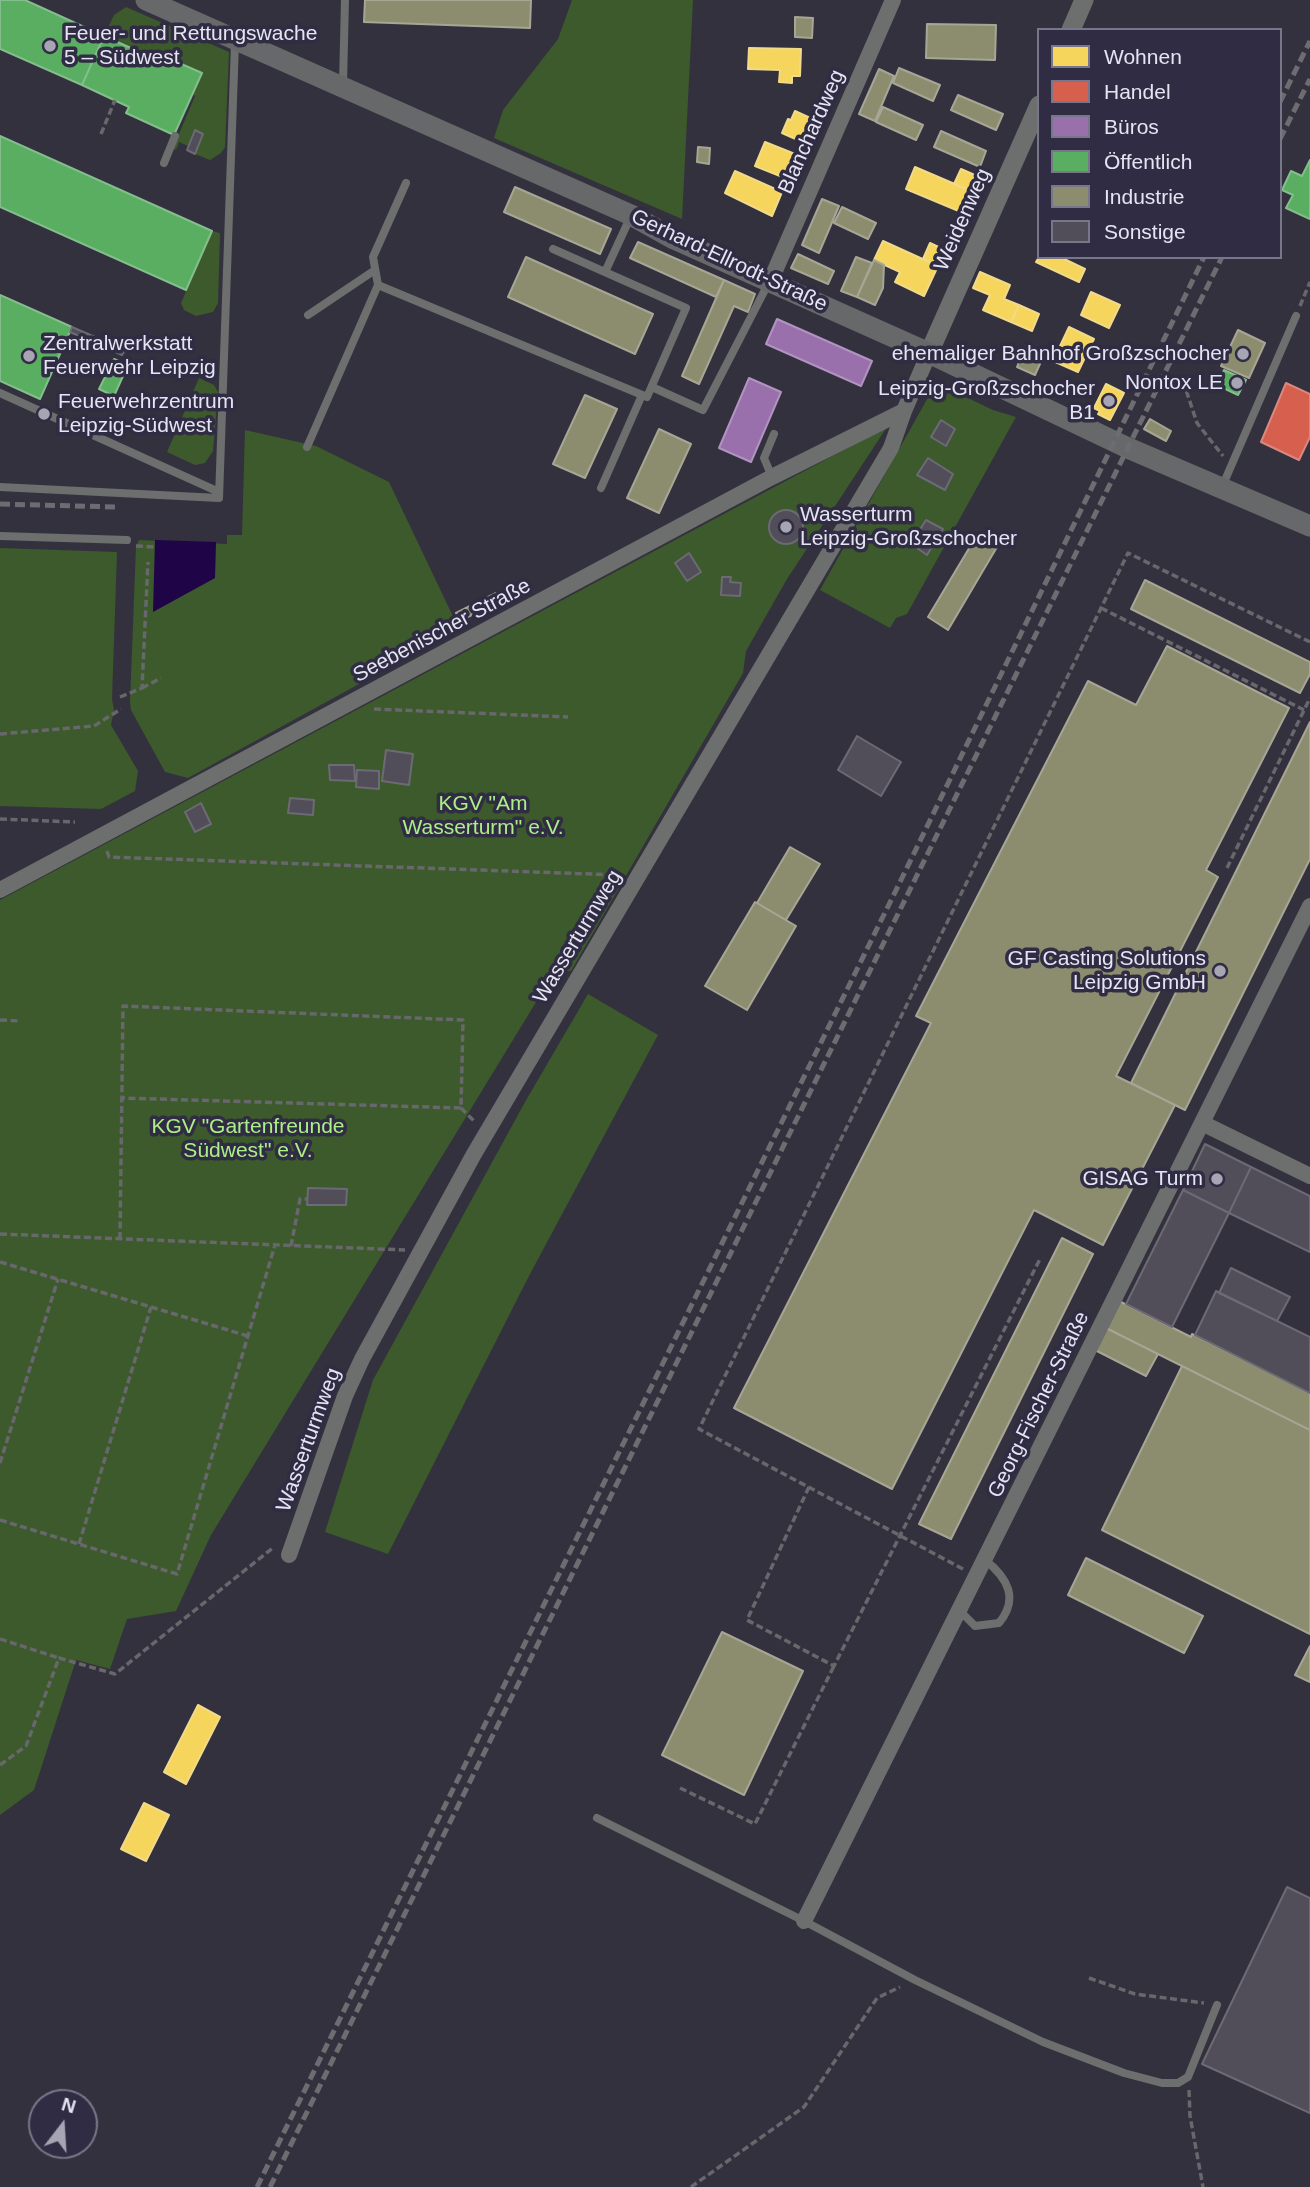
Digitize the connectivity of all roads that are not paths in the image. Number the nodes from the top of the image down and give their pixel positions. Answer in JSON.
{"nodes":[{"id":1,"x":146,"y":0,"type":"edge"},
{"id":2,"x":345,"y":0,"type":"edge"},
{"id":3,"x":893,"y":0,"type":"edge"},
{"id":4,"x":1082,"y":1,"type":"edge"},
{"id":5,"x":172,"y":5,"type":"edge"},
{"id":6,"x":1072,"y":28,"type":"edge"},
{"id":7,"x":236,"y":40,"type":"junction"},
{"id":8,"x":343,"y":87,"type":"junction"},
{"id":9,"x":1037,"y":110,"type":"edge"},
{"id":10,"x":175,"y":136,"type":"dead end"},
{"id":11,"x":164,"y":163,"type":"dead end"},
{"id":12,"x":406,"y":183,"type":"dead end"},
{"id":13,"x":631,"y":215,"type":"junction"},
{"id":14,"x":553,"y":249,"type":"dead end"},
{"id":15,"x":375,"y":270,"type":"junction"},
{"id":16,"x":605,"y":272,"type":"junction"},
{"id":17,"x":770,"y":282,"type":"junction"},
{"id":18,"x":378,"y":285,"type":"junction"},
{"id":19,"x":308,"y":315,"type":"dead end"},
{"id":20,"x":1296,"y":316,"type":"road end"},
{"id":21,"x":929,"y":353,"type":"junction"},
{"id":22,"x":652,"y":387,"type":"junction"},
{"id":23,"x":0,"y":393,"type":"edge"},
{"id":24,"x":642,"y":395,"type":"junction"},
{"id":25,"x":904,"y":411,"type":"junction"},
{"id":26,"x":774,"y":434,"type":"dead end"},
{"id":27,"x":307,"y":447,"type":"dead end"},
{"id":28,"x":772,"y":477,"type":"junction"},
{"id":29,"x":0,"y":487,"type":"edge"},
{"id":30,"x":1222,"y":487,"type":"junction"},
{"id":31,"x":601,"y":488,"type":"dead end"},
{"id":32,"x":219,"y":492,"type":"junction"},
{"id":33,"x":1310,"y":526,"type":"edge"},
{"id":34,"x":0,"y":536,"type":"edge"},
{"id":35,"x":127,"y":540,"type":"dead end"},
{"id":36,"x":0,"y":890,"type":"edge"},
{"id":37,"x":1310,"y":906,"type":"edge"},
{"id":38,"x":1202,"y":1123,"type":"junction"},
{"id":39,"x":1310,"y":1176,"type":"edge"},
{"id":40,"x":289,"y":1555,"type":"dead end"},
{"id":41,"x":985,"y":1560,"type":"junction"},
{"id":42,"x":960,"y":1611,"type":"junction"},
{"id":43,"x":597,"y":1818,"type":"dead end"},
{"id":44,"x":804,"y":1921,"type":"junction"},
{"id":45,"x":1217,"y":2005,"type":"road end"}],
"edges":[{"from":1,"to":5,"type":"main road","name":"Gerhard-Ellrodt-Straße"},
{"from":2,"to":8,"type":"lane"},
{"from":3,"to":17,"type":"street","name":"Blanchardweg"},
{"from":4,"to":6,"type":"street"},
{"from":5,"to":7,"type":"main road","name":"Gerhard-Ellrodt-Straße"},
{"from":7,"to":8,"type":"main road","name":"Gerhard-Ellrodt-Straße"},
{"from":7,"to":32,"type":"lane"},
{"from":8,"to":13,"type":"main road","name":"Gerhard-Ellrodt-Straße"},
{"from":9,"to":21,"type":"street","name":"Weidenweg"},
{"from":10,"to":11,"type":"lane"},
{"from":12,"to":15,"type":"lane"},
{"from":13,"to":16,"type":"lane"},
{"from":13,"to":17,"type":"main road","name":"Gerhard-Ellrodt-Straße"},
{"from":14,"to":16,"type":"lane"},
{"from":15,"to":18,"type":"lane"},
{"from":15,"to":19,"type":"lane"},
{"from":16,"to":22,"type":"lane"},
{"from":17,"to":21,"type":"main road","name":"Gerhard-Ellrodt-Straße"},
{"from":17,"to":22,"type":"lane"},
{"from":18,"to":24,"type":"lane"},
{"from":18,"to":27,"type":"lane"},
{"from":20,"to":30,"type":"lane"},
{"from":21,"to":25,"type":"street","name":"Wasserturmweg"},
{"from":21,"to":30,"type":"main road","name":"Gerhard-Ellrodt-Straße"},
{"from":22,"to":24,"type":"lane"},
{"from":23,"to":32,"type":"lane"},
{"from":24,"to":31,"type":"lane"},
{"from":25,"to":28,"type":"street","name":"Seebenischer Straße"},
{"from":25,"to":40,"type":"street","name":"Wasserturmweg"},
{"from":26,"to":28,"type":"lane"},
{"from":28,"to":36,"type":"street","name":"Seebenischer Straße"},
{"from":29,"to":32,"type":"lane"},
{"from":30,"to":33,"type":"main road","name":"Gerhard-Ellrodt-Straße"},
{"from":34,"to":35,"type":"lane"},
{"from":37,"to":38,"type":"street","name":"Georg-Fischer-Straße"},
{"from":38,"to":39,"type":"street"},
{"from":38,"to":41,"type":"street","name":"Georg-Fischer-Straße"},
{"from":41,"to":42,"type":"street","name":"Georg-Fischer-Straße"},
{"from":41,"to":42,"type":"lane"},
{"from":42,"to":44,"type":"street","name":"Georg-Fischer-Straße"},
{"from":43,"to":44,"type":"lane"},
{"from":44,"to":45,"type":"lane"}]}
